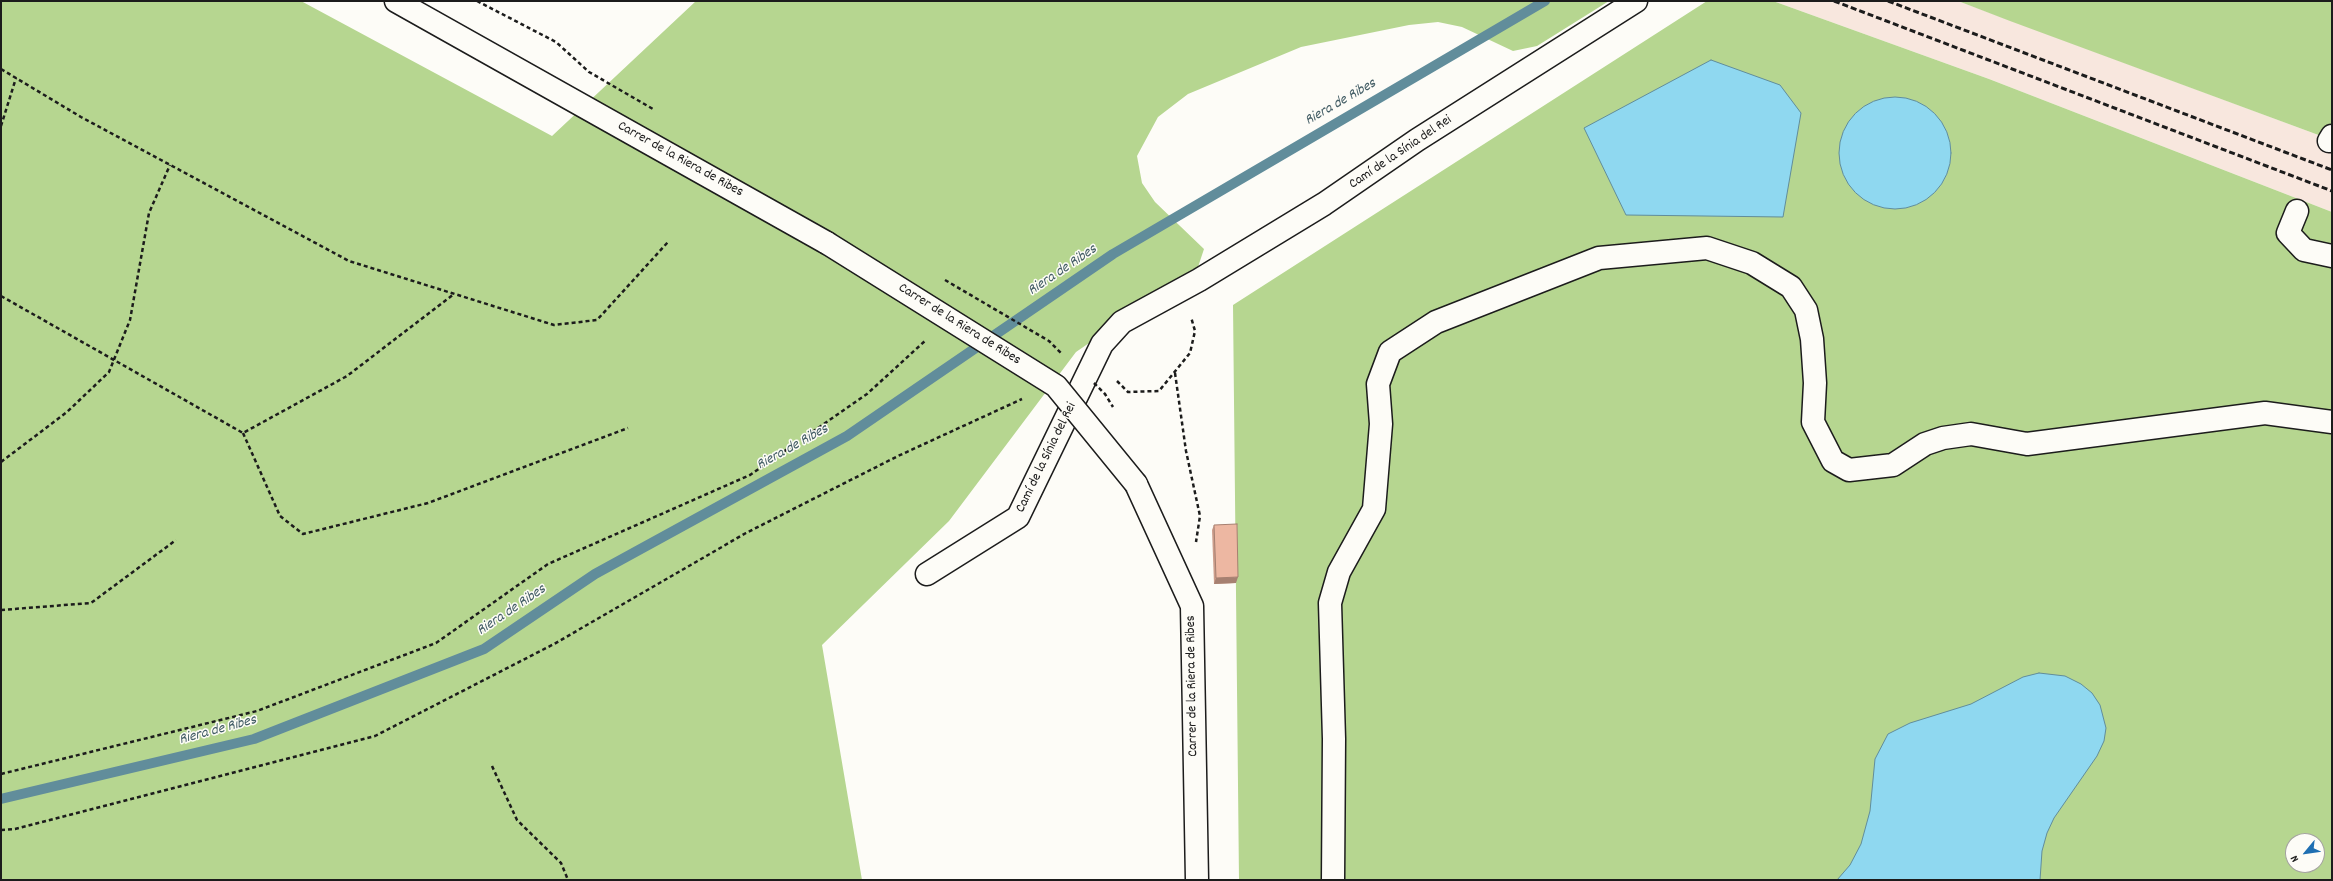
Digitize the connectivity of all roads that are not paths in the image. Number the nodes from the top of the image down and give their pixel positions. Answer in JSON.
{"nodes":[{"id":1,"x":396,"y":1,"type":"edge"},
{"id":2,"x":1636,"y":1,"type":"edge"},
{"id":3,"x":2297,"y":211,"type":"dead end"},
{"id":4,"x":2332,"y":256,"type":"edge"},
{"id":5,"x":2332,"y":422,"type":"edge"},
{"id":6,"x":927,"y":574,"type":"dead end"},
{"id":7,"x":1197,"y":880,"type":"edge"},
{"id":8,"x":1333,"y":880,"type":"edge"}],
"edges":[{"from":1,"to":7,"type":"street","name":"Carrer de la Riera de Ribes","bridge":true},
{"from":2,"to":6,"type":"street","name":"Camí de la Sínia del Rei"},
{"from":3,"to":4,"type":"street"},
{"from":5,"to":8,"type":"street"}]}
